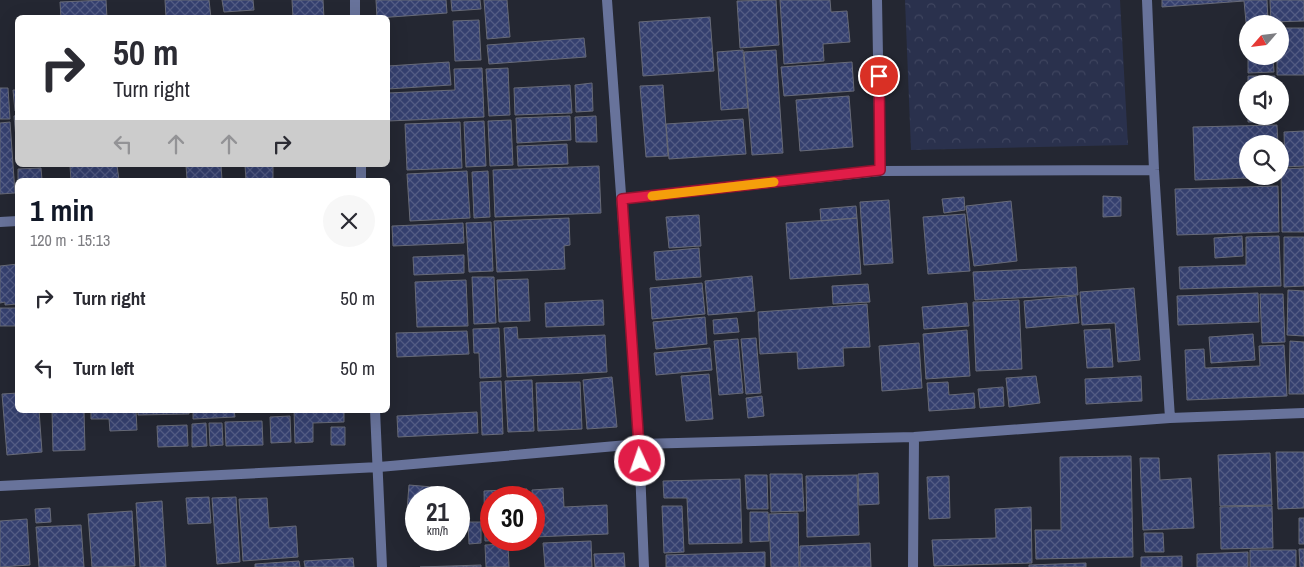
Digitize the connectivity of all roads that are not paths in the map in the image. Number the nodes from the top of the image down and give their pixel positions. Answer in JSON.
{"nodes":[{"id":1,"x":355,"y":0,"type":"edge"},
{"id":2,"x":607,"y":0,"type":"edge"},
{"id":3,"x":878,"y":0,"type":"edge"},
{"id":4,"x":1147,"y":0,"type":"edge"},
{"id":5,"x":355,"y":15,"type":"edge"},
{"id":6,"x":880,"y":170,"type":"junction"},
{"id":7,"x":1154,"y":170,"type":"junction"},
{"id":8,"x":622,"y":199,"type":"junction"},
{"id":9,"x":15,"y":221,"type":"edge"},
{"id":10,"x":0,"y":222,"type":"edge"},
{"id":11,"x":375,"y":413,"type":"edge"},
{"id":12,"x":1304,"y":413,"type":"edge"},
{"id":13,"x":1170,"y":418,"type":"junction"},
{"id":14,"x":914,"y":437,"type":"junction"},
{"id":15,"x":639,"y":444,"type":"junction"},
{"id":16,"x":379,"y":467,"type":"junction"},
{"id":17,"x":0,"y":486,"type":"edge"},
{"id":18,"x":382,"y":567,"type":"edge"},
{"id":19,"x":644,"y":567,"type":"edge"},
{"id":20,"x":913,"y":567,"type":"edge"}],
"edges":[{"from":1,"to":5,"type":"street"},
{"from":2,"to":8,"type":"street"},
{"from":3,"to":6,"type":"street"},
{"from":4,"to":7,"type":"street"},
{"from":6,"to":7,"type":"street"},
{"from":6,"to":8,"type":"street"},
{"from":7,"to":13,"type":"street"},
{"from":8,"to":15,"type":"street"},
{"from":9,"to":10,"type":"street"},
{"from":11,"to":16,"type":"street"},
{"from":12,"to":13,"type":"street"},
{"from":13,"to":14,"type":"street"},
{"from":14,"to":15,"type":"street"},
{"from":14,"to":20,"type":"street"},
{"from":15,"to":16,"type":"street"},
{"from":15,"to":19,"type":"street"},
{"from":16,"to":17,"type":"street"},
{"from":16,"to":18,"type":"street"}]}
